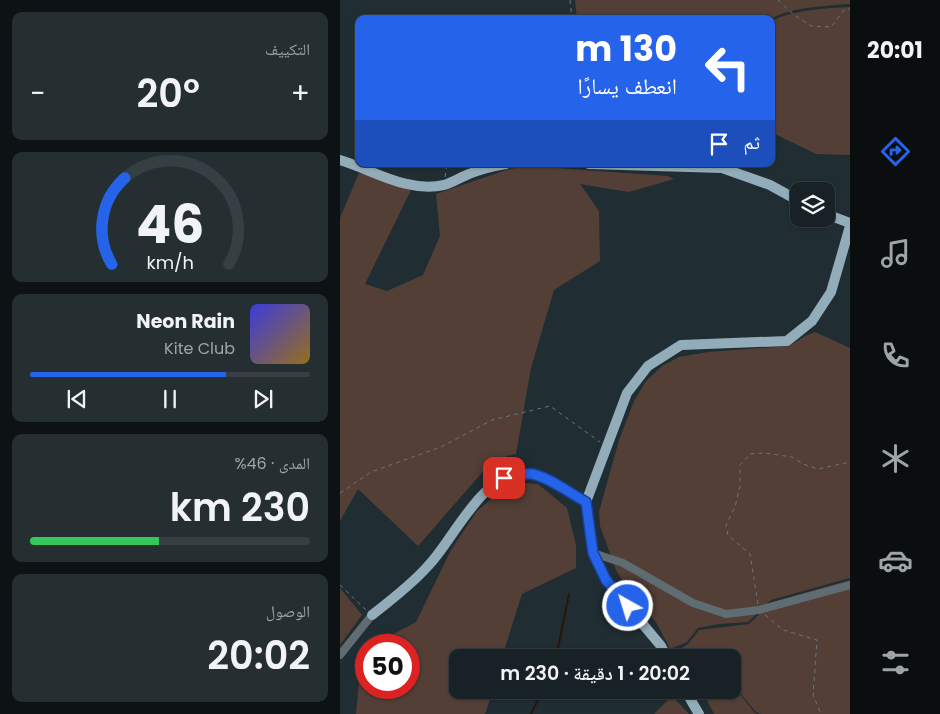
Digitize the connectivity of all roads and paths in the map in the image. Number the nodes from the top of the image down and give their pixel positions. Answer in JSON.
{"nodes":[{"id":1,"x":570,"y":0,"type":"edge"},
{"id":2,"x":778,"y":0,"type":"edge"},
{"id":3,"x":850,"y":9,"type":"edge"},
{"id":4,"x":572,"y":15,"type":"edge"},
{"id":5,"x":340,"y":160,"type":"edge"},
{"id":6,"x":355,"y":166,"type":"edge"},
{"id":7,"x":358,"y":167,"type":"edge"},
{"id":8,"x":447,"y":167,"type":"edge"},
{"id":9,"x":492,"y":167,"type":"edge"},
{"id":10,"x":689,"y":167,"type":"edge"},
{"id":11,"x":444,"y":185,"type":"junction"},
{"id":12,"x":790,"y":196,"type":"edge"},
{"id":13,"x":835,"y":218,"type":"edge"},
{"id":14,"x":850,"y":225,"type":"edge"},
{"id":15,"x":607,"y":447,"type":"junction"},
{"id":16,"x":850,"y":462,"type":"edge"},
{"id":17,"x":340,"y":493,"type":"edge"},
{"id":18,"x":586,"y":502,"type":"junction"},
{"id":19,"x":593,"y":553,"type":"junction"},
{"id":20,"x":340,"y":585,"type":"edge"},
{"id":21,"x":850,"y":586,"type":"edge"},
{"id":22,"x":759,"y":610,"type":"junction"},
{"id":23,"x":372,"y":616,"type":"junction"},
{"id":24,"x":662,"y":649,"type":"edge"},
{"id":25,"x":340,"y":655,"type":"edge"},
{"id":26,"x":690,"y":699,"type":"edge"},
{"id":27,"x":699,"y":714,"type":"edge"},
{"id":28,"x":821,"y":714,"type":"edge"}],
"edges":[{"from":1,"to":4,"type":"path"},
{"from":2,"to":3,"type":"path"},
{"from":5,"to":6,"type":"main road"},
{"from":7,"to":11,"type":"main road"},
{"from":8,"to":11,"type":"path"},
{"from":9,"to":11,"type":"main road"},
{"from":10,"to":12,"type":"main road"},
{"from":13,"to":14,"type":"main road"},
{"from":14,"to":15,"type":"main road"},
{"from":15,"to":17,"type":"path"},
{"from":15,"to":18,"type":"main road"},
{"from":16,"to":22,"type":"path"},
{"from":18,"to":19,"type":"main road"},
{"from":18,"to":23,"type":"main road"},
{"from":19,"to":22,"type":"street"},
{"from":19,"to":24,"type":"main road"},
{"from":20,"to":23,"type":"path"},
{"from":21,"to":22,"type":"street"},
{"from":22,"to":28,"type":"path"},
{"from":23,"to":25,"type":"street"},
{"from":26,"to":27,"type":"main road"}]}
